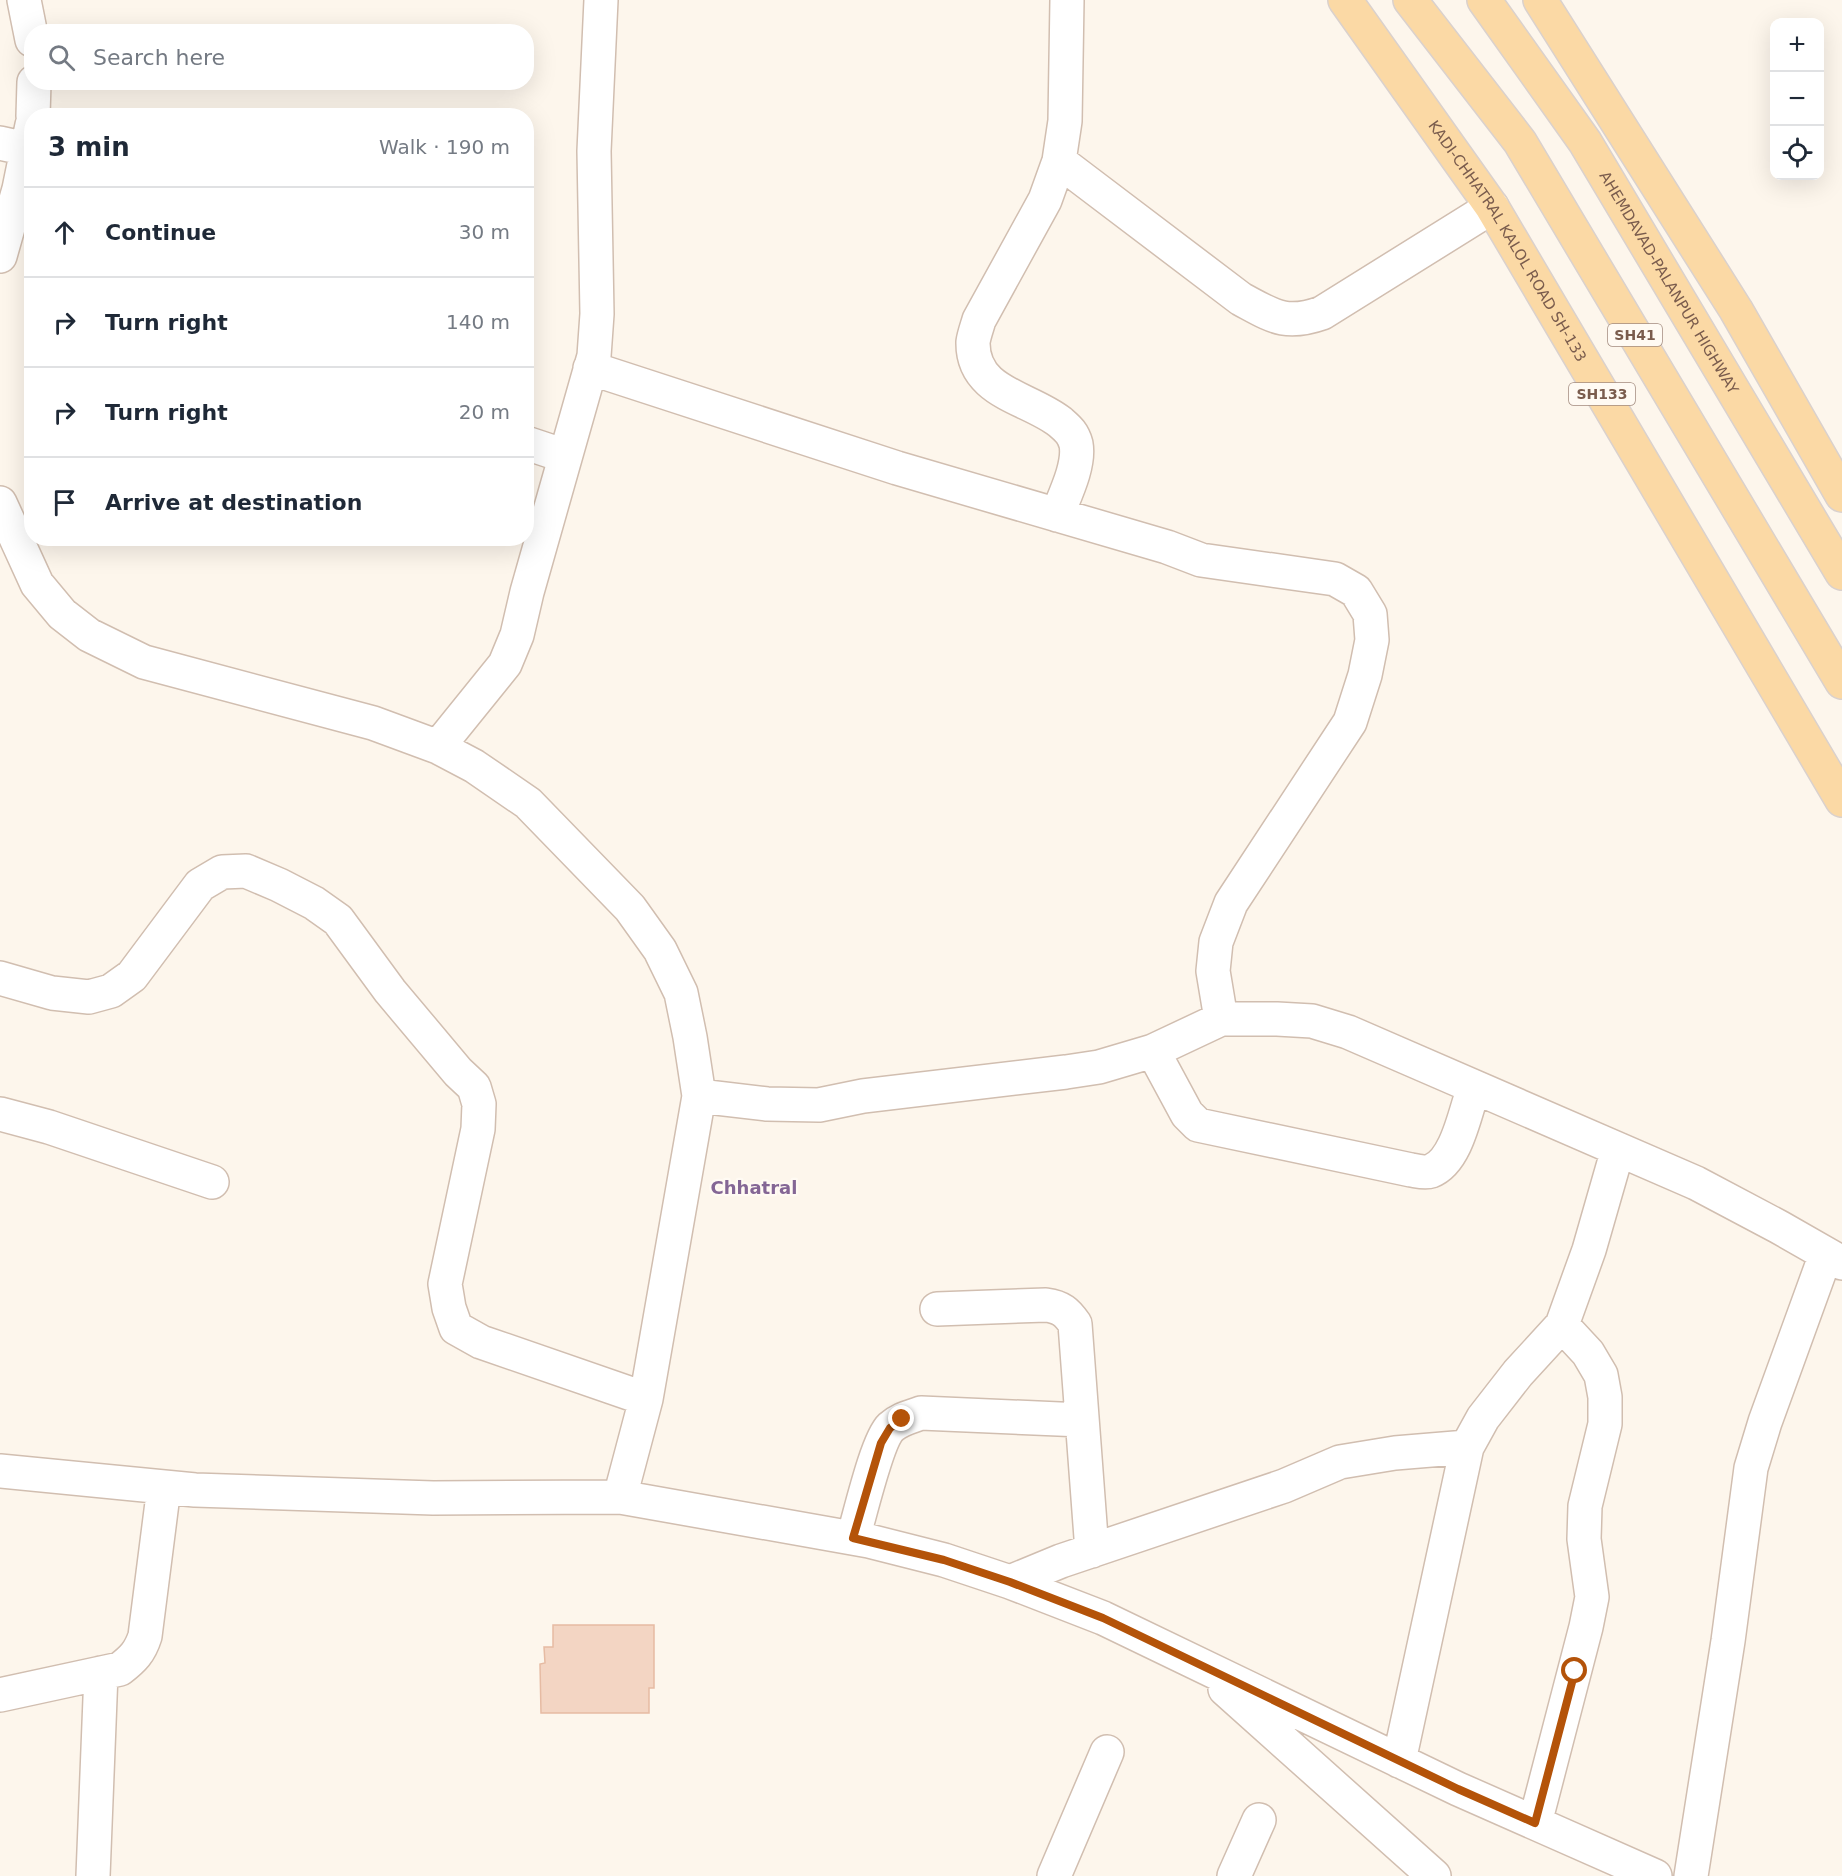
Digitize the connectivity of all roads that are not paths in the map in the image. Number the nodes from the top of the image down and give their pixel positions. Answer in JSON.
{"nodes":[{"id":1,"x":24,"y":0,"type":"edge"},
{"id":2,"x":601,"y":0,"type":"edge"},
{"id":3,"x":1067,"y":0,"type":"edge"},
{"id":4,"x":1345,"y":0,"type":"edge"},
{"id":5,"x":1410,"y":0,"type":"edge"},
{"id":6,"x":1484,"y":0,"type":"edge"},
{"id":7,"x":1540,"y":0,"type":"edge"},
{"id":8,"x":29,"y":24,"type":"edge"},
{"id":9,"x":24,"y":151,"type":"edge"},
{"id":10,"x":1059,"y":160,"type":"junction"},
{"id":11,"x":1492,"y":207,"type":"junction"},
{"id":12,"x":0,"y":256,"type":"edge"},
{"id":13,"x":590,"y":368,"type":"junction"},
{"id":14,"x":534,"y":446,"type":"edge"},
{"id":15,"x":565,"y":456,"type":"junction"},
{"id":16,"x":1842,"y":495,"type":"edge"},
{"id":17,"x":0,"y":504,"type":"edge"},
{"id":18,"x":1057,"y":515,"type":"junction"},
{"id":19,"x":1842,"y":573,"type":"edge"},
{"id":20,"x":1842,"y":682,"type":"edge"},
{"id":21,"x":438,"y":747,"type":"junction"},
{"id":22,"x":1842,"y":800,"type":"edge"},
{"id":23,"x":0,"y":978,"type":"edge"},
{"id":24,"x":1221,"y":1019,"type":"junction"},
{"id":25,"x":1153,"y":1051,"type":"junction"},
{"id":26,"x":1474,"y":1087,"type":"junction"},
{"id":27,"x":699,"y":1096,"type":"junction"},
{"id":28,"x":0,"y":1114,"type":"edge"},
{"id":29,"x":1618,"y":1149,"type":"junction"},
{"id":30,"x":212,"y":1182,"type":"dead end"},
{"id":31,"x":1834,"y":1259,"type":"edge"},
{"id":32,"x":937,"y":1310,"type":"dead end"},
{"id":33,"x":1562,"y":1325,"type":"junction"},
{"id":34,"x":646,"y":1399,"type":"junction"},
{"id":35,"x":1082,"y":1420,"type":"junction"},
{"id":36,"x":1467,"y":1447,"type":"junction"},
{"id":37,"x":0,"y":1471,"type":"edge"},
{"id":38,"x":164,"y":1487,"type":"junction"},
{"id":39,"x":620,"y":1497,"type":"junction"},
{"id":40,"x":853,"y":1538,"type":"junction"},
{"id":41,"x":1092,"y":1551,"type":"junction"},
{"id":42,"x":1010,"y":1582,"type":"junction"},
{"id":43,"x":1196,"y":1663,"type":"junction"},
{"id":44,"x":101,"y":1673,"type":"junction"},
{"id":45,"x":0,"y":1695,"type":"edge"},
{"id":46,"x":1107,"y":1752,"type":"dead end"},
{"id":47,"x":1399,"y":1761,"type":"junction"},
{"id":48,"x":1259,"y":1820,"type":"dead end"},
{"id":49,"x":1535,"y":1823,"type":"junction"},
{"id":50,"x":93,"y":1876,"type":"edge"},
{"id":51,"x":1054,"y":1876,"type":"edge"},
{"id":52,"x":1234,"y":1876,"type":"edge"},
{"id":53,"x":1434,"y":1876,"type":"edge"},
{"id":54,"x":1655,"y":1876,"type":"edge"},
{"id":55,"x":1690,"y":1876,"type":"edge"}],
"edges":[{"from":1,"to":8,"type":"street"},
{"from":2,"to":13,"type":"street"},
{"from":3,"to":10,"type":"street"},
{"from":4,"to":11,"type":"main road","name":"KADI-CHHATRAL KALOL ROAD SH-133","number":"SH133"},
{"from":5,"to":20,"type":"main road","number":"SH41"},
{"from":6,"to":19,"type":"main road","name":"AHEMDAVAD-PALANPUR HIGHWAY"},
{"from":7,"to":16,"type":"main road"},
{"from":9,"to":12,"type":"street"},
{"from":10,"to":11,"type":"street"},
{"from":10,"to":18,"type":"street"},
{"from":11,"to":22,"type":"main road","name":"KADI-CHHATRAL KALOL ROAD SH-133","number":"SH133"},
{"from":13,"to":15,"type":"street"},
{"from":13,"to":18,"type":"street"},
{"from":14,"to":15,"type":"street"},
{"from":15,"to":21,"type":"street"},
{"from":17,"to":21,"type":"street"},
{"from":18,"to":24,"type":"street"},
{"from":21,"to":27,"type":"street"},
{"from":23,"to":34,"type":"street"},
{"from":24,"to":25,"type":"street"},
{"from":24,"to":26,"type":"street"},
{"from":25,"to":26,"type":"street"},
{"from":25,"to":27,"type":"street"},
{"from":26,"to":29,"type":"street"},
{"from":27,"to":34,"type":"street"},
{"from":28,"to":30,"type":"street"},
{"from":29,"to":31,"type":"street"},
{"from":29,"to":33,"type":"street"},
{"from":31,"to":55,"type":"street"},
{"from":32,"to":35,"type":"street"},
{"from":33,"to":36,"type":"street"},
{"from":33,"to":49,"type":"street"},
{"from":34,"to":39,"type":"street"},
{"from":35,"to":40,"type":"street"},
{"from":35,"to":41,"type":"street"},
{"from":36,"to":41,"type":"street"},
{"from":36,"to":47,"type":"street"},
{"from":37,"to":38,"type":"street"},
{"from":38,"to":39,"type":"street"},
{"from":38,"to":44,"type":"street"},
{"from":39,"to":40,"type":"street"},
{"from":40,"to":42,"type":"street"},
{"from":41,"to":42,"type":"street"},
{"from":42,"to":43,"type":"street"},
{"from":43,"to":47,"type":"street"},
{"from":43,"to":53,"type":"street"},
{"from":44,"to":45,"type":"street"},
{"from":44,"to":50,"type":"street"},
{"from":46,"to":51,"type":"street"},
{"from":47,"to":49,"type":"street"},
{"from":48,"to":52,"type":"street"},
{"from":49,"to":54,"type":"street"}]}
